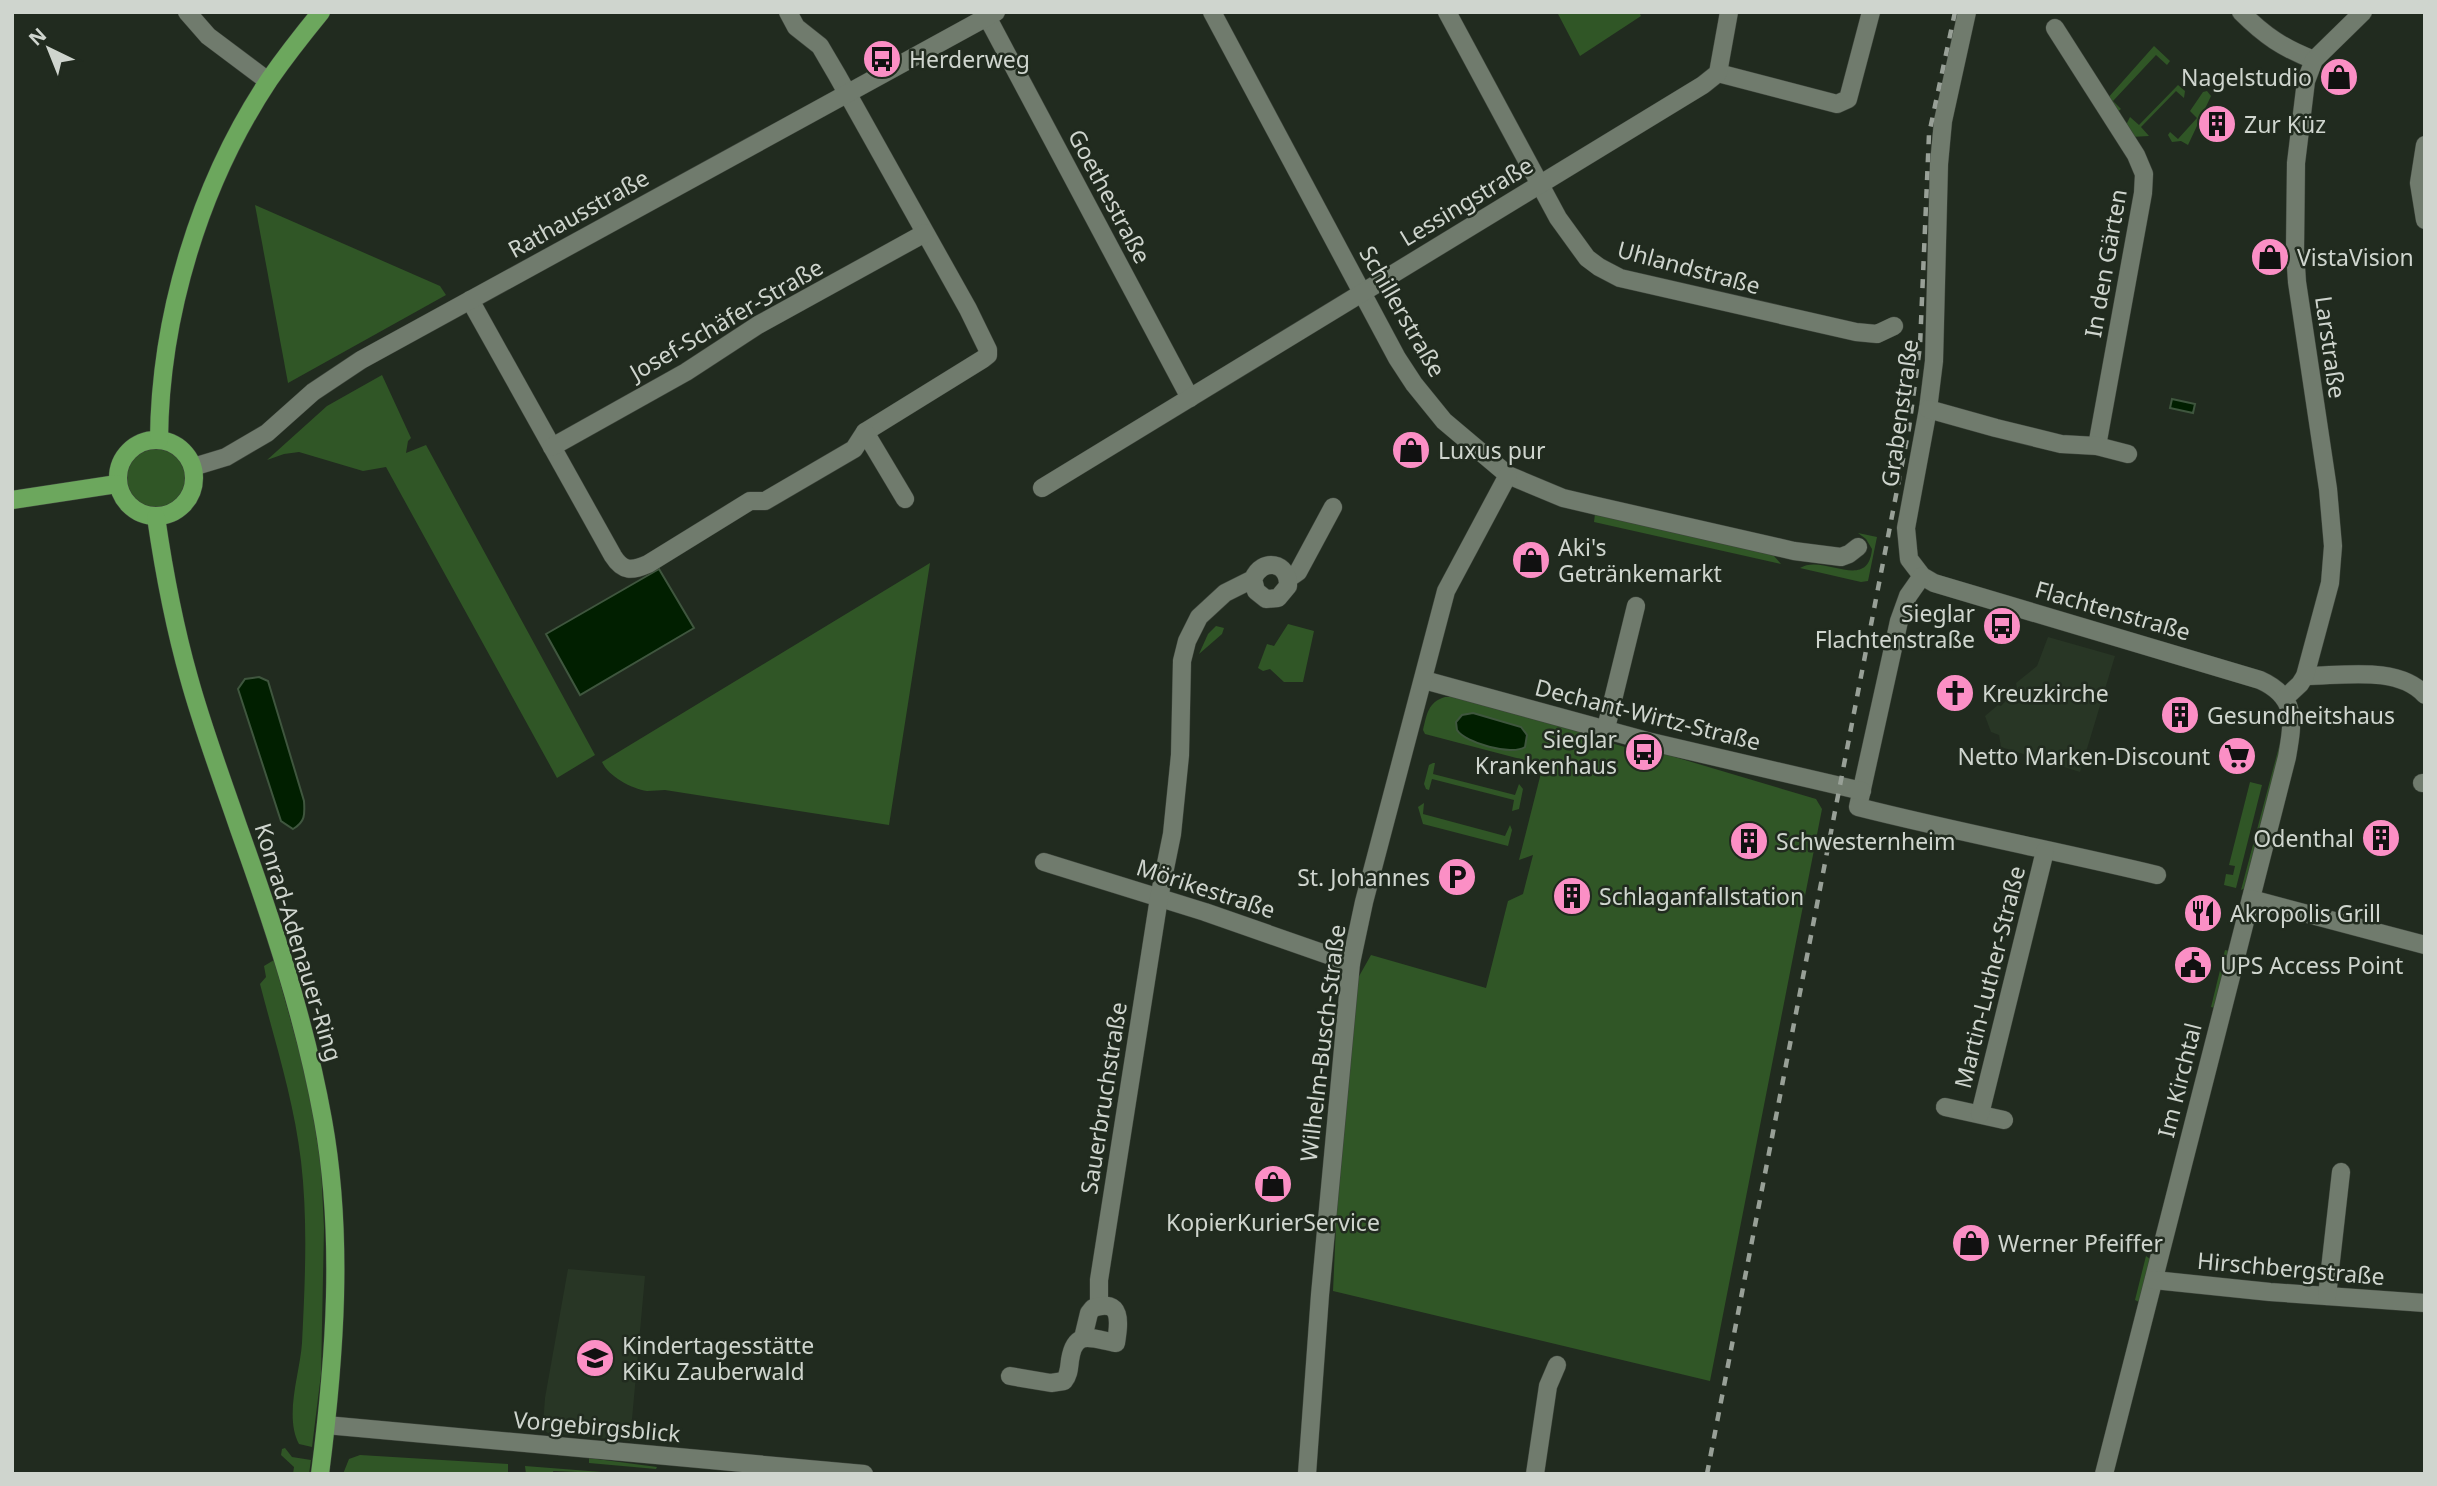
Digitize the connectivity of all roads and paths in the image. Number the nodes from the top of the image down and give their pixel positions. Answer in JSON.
{"nodes":[{"id":1,"x":187,"y":12,"type":"edge"},
{"id":2,"x":321,"y":12,"type":"edge"},
{"id":3,"x":788,"y":12,"type":"edge"},
{"id":4,"x":1212,"y":12,"type":"edge"},
{"id":5,"x":1447,"y":12,"type":"edge"},
{"id":6,"x":1729,"y":12,"type":"edge"},
{"id":7,"x":1871,"y":12,"type":"edge"},
{"id":8,"x":1967,"y":12,"type":"edge"},
{"id":9,"x":2241,"y":12,"type":"edge"},
{"id":10,"x":2363,"y":12,"type":"edge"},
{"id":11,"x":988,"y":14,"type":"edge"},
{"id":12,"x":2055,"y":28,"type":"dead end"},
{"id":13,"x":2314,"y":60,"type":"junction"},
{"id":14,"x":1718,"y":73,"type":"junction"},
{"id":15,"x":268,"y":81,"type":"junction"},
{"id":16,"x":847,"y":93,"type":"junction"},
{"id":17,"x":2425,"y":145,"type":"edge"},
{"id":18,"x":1539,"y":185,"type":"junction"},
{"id":19,"x":2425,"y":220,"type":"edge"},
{"id":20,"x":925,"y":233,"type":"junction"},
{"id":21,"x":1361,"y":292,"type":"junction"},
{"id":22,"x":470,"y":300,"type":"junction"},
{"id":23,"x":1894,"y":326,"type":"dead end"},
{"id":24,"x":1190,"y":398,"type":"junction"},
{"id":25,"x":1928,"y":409,"type":"junction"},
{"id":26,"x":865,"y":432,"type":"junction"},
{"id":27,"x":159,"y":440,"type":"junction"},
{"id":28,"x":2097,"y":446,"type":"junction"},
{"id":29,"x":552,"y":447,"type":"junction"},
{"id":30,"x":2128,"y":454,"type":"dead end"},
{"id":31,"x":193,"y":467,"type":"junction"},
{"id":32,"x":1508,"y":474,"type":"junction"},
{"id":33,"x":117,"y":484,"type":"junction"},
{"id":34,"x":1042,"y":488,"type":"dead end"},
{"id":35,"x":905,"y":499,"type":"dead end"},
{"id":36,"x":12,"y":500,"type":"edge"},
{"id":37,"x":1333,"y":507,"type":"dead end"},
{"id":38,"x":156,"y":517,"type":"junction"},
{"id":39,"x":1858,"y":547,"type":"dead end"},
{"id":40,"x":1922,"y":576,"type":"junction"},
{"id":41,"x":1253,"y":579,"type":"junction"},
{"id":42,"x":1288,"y":579,"type":"junction"},
{"id":43,"x":1636,"y":606,"type":"dead end"},
{"id":44,"x":2305,"y":676,"type":"junction"},
{"id":45,"x":1424,"y":680,"type":"junction"},
{"id":46,"x":2425,"y":695,"type":"edge"},
{"id":47,"x":2285,"y":698,"type":"junction"},
{"id":48,"x":1606,"y":728,"type":"junction"},
{"id":49,"x":1860,"y":799,"type":"junction"},
{"id":50,"x":2045,"y":851,"type":"junction"},
{"id":51,"x":1044,"y":862,"type":"dead end"},
{"id":52,"x":2157,"y":875,"type":"dead end"},
{"id":53,"x":1159,"y":898,"type":"junction"},
{"id":54,"x":2250,"y":899,"type":"junction"},
{"id":55,"x":2425,"y":945,"type":"edge"},
{"id":56,"x":1352,"y":963,"type":"junction"},
{"id":57,"x":1945,"y":1107,"type":"dead end"},
{"id":58,"x":1980,"y":1114,"type":"junction"},
{"id":59,"x":2004,"y":1120,"type":"dead end"},
{"id":60,"x":2342,"y":1172,"type":"dead end"},
{"id":61,"x":2154,"y":1280,"type":"junction"},
{"id":62,"x":2328,"y":1296,"type":"junction"},
{"id":63,"x":2425,"y":1303,"type":"edge"},
{"id":64,"x":1099,"y":1306,"type":"junction"},
{"id":65,"x":1083,"y":1338,"type":"junction"},
{"id":66,"x":1557,"y":1365,"type":"dead end"},
{"id":67,"x":1010,"y":1376,"type":"dead end"},
{"id":68,"x":326,"y":1424,"type":"junction"},
{"id":69,"x":320,"y":1474,"type":"edge"},
{"id":70,"x":864,"y":1474,"type":"edge"},
{"id":71,"x":1307,"y":1474,"type":"edge"},
{"id":72,"x":1535,"y":1474,"type":"edge"},
{"id":73,"x":2104,"y":1474,"type":"edge"}],
"edges":[{"from":1,"to":15,"type":"street"},
{"from":2,"to":15,"type":"main road"},
{"from":3,"to":16,"type":"street"},
{"from":4,"to":21,"type":"street","name":"Schillerstraße"},
{"from":5,"to":18,"type":"street","name":"Uhlandstraße"},
{"from":6,"to":14,"type":"street"},
{"from":7,"to":14,"type":"street"},
{"from":8,"to":25,"type":"street","name":"Grabenstraße"},
{"from":9,"to":13,"type":"street"},
{"from":10,"to":13,"type":"street","name":"Larstraße"},
{"from":11,"to":16,"type":"street","name":"Rathausstraße"},
{"from":11,"to":24,"type":"street","name":"Goethestraße"},
{"from":12,"to":28,"type":"street","name":"In den Gärten"},
{"from":13,"to":44,"type":"street","name":"Larstraße"},
{"from":14,"to":18,"type":"street","name":"Lessingstraße"},
{"from":15,"to":27,"type":"main road"},
{"from":16,"to":20,"type":"street"},
{"from":16,"to":22,"type":"street","name":"Rathausstraße"},
{"from":17,"to":19,"type":"street"},
{"from":18,"to":21,"type":"street","name":"Lessingstraße"},
{"from":18,"to":23,"type":"street","name":"Uhlandstraße"},
{"from":20,"to":26,"type":"street"},
{"from":20,"to":29,"type":"street","name":"Josef-Schäfer-Straße"},
{"from":21,"to":24,"type":"street","name":"Lessingstraße"},
{"from":21,"to":32,"type":"street","name":"Schillerstraße"},
{"from":22,"to":29,"type":"street"},
{"from":22,"to":31,"type":"street","name":"Rathausstraße"},
{"from":24,"to":34,"type":"street","name":"Lessingstraße"},
{"from":25,"to":28,"type":"street"},
{"from":25,"to":40,"type":"street","name":"Grabenstraße"},
{"from":26,"to":29,"type":"street"},
{"from":26,"to":35,"type":"street"},
{"from":27,"to":31,"type":"main road"},
{"from":27,"to":33,"type":"main road"},
{"from":28,"to":30,"type":"street"},
{"from":31,"to":38,"type":"main road"},
{"from":32,"to":39,"type":"street","name":"Schillerstraße"},
{"from":32,"to":45,"type":"street","name":"Wilhelm-Busch-Straße"},
{"from":33,"to":36,"type":"main road"},
{"from":33,"to":38,"type":"main road"},
{"from":37,"to":42,"type":"street"},
{"from":38,"to":68,"type":"main road","name":"Konrad-Adenauer-Ring"},
{"from":40,"to":47,"type":"street","name":"Flachtenstraße"},
{"from":40,"to":49,"type":"street"},
{"from":41,"to":42,"type":"street"},
{"from":41,"to":42,"type":"street"},
{"from":41,"to":53,"type":"street","name":"Sauerbruchstraße"},
{"from":43,"to":48,"type":"street"},
{"from":44,"to":46,"type":"street"},
{"from":44,"to":47,"type":"street","name":"Larstraße"},
{"from":45,"to":48,"type":"street","name":"Dechant-Wirtz-Straße"},
{"from":45,"to":56,"type":"street","name":"Wilhelm-Busch-Straße"},
{"from":47,"to":54,"type":"street","name":"Im Kirchtal"},
{"from":48,"to":49,"type":"street","name":"Dechant-Wirtz-Straße"},
{"from":49,"to":50,"type":"street","name":"Martin-Luther-Straße"},
{"from":50,"to":52,"type":"street","name":"Martin-Luther-Straße"},
{"from":50,"to":58,"type":"street","name":"Martin-Luther-Straße"},
{"from":51,"to":53,"type":"street","name":"Mörikestraße"},
{"from":53,"to":56,"type":"street","name":"Mörikestraße"},
{"from":53,"to":64,"type":"street","name":"Sauerbruchstraße"},
{"from":54,"to":55,"type":"street"},
{"from":54,"to":61,"type":"street","name":"Im Kirchtal"},
{"from":56,"to":71,"type":"street","name":"Wilhelm-Busch-Straße"},
{"from":57,"to":58,"type":"street","name":"Martin-Luther-Straße"},
{"from":58,"to":59,"type":"street","name":"Martin-Luther-Straße"},
{"from":60,"to":62,"type":"street"},
{"from":61,"to":62,"type":"street","name":"Hirschbergstraße"},
{"from":61,"to":73,"type":"street","name":"Im Kirchtal"},
{"from":62,"to":63,"type":"street","name":"Hirschbergstraße"},
{"from":64,"to":65,"type":"street","name":"Sauerbruchstraße"},
{"from":64,"to":65,"type":"street"},
{"from":65,"to":67,"type":"street","name":"Sauerbruchstraße"},
{"from":66,"to":72,"type":"street"},
{"from":68,"to":69,"type":"main road","name":"Konrad-Adenauer-Ring"},
{"from":68,"to":70,"type":"street","name":"Vorgebirgsblick"}]}
